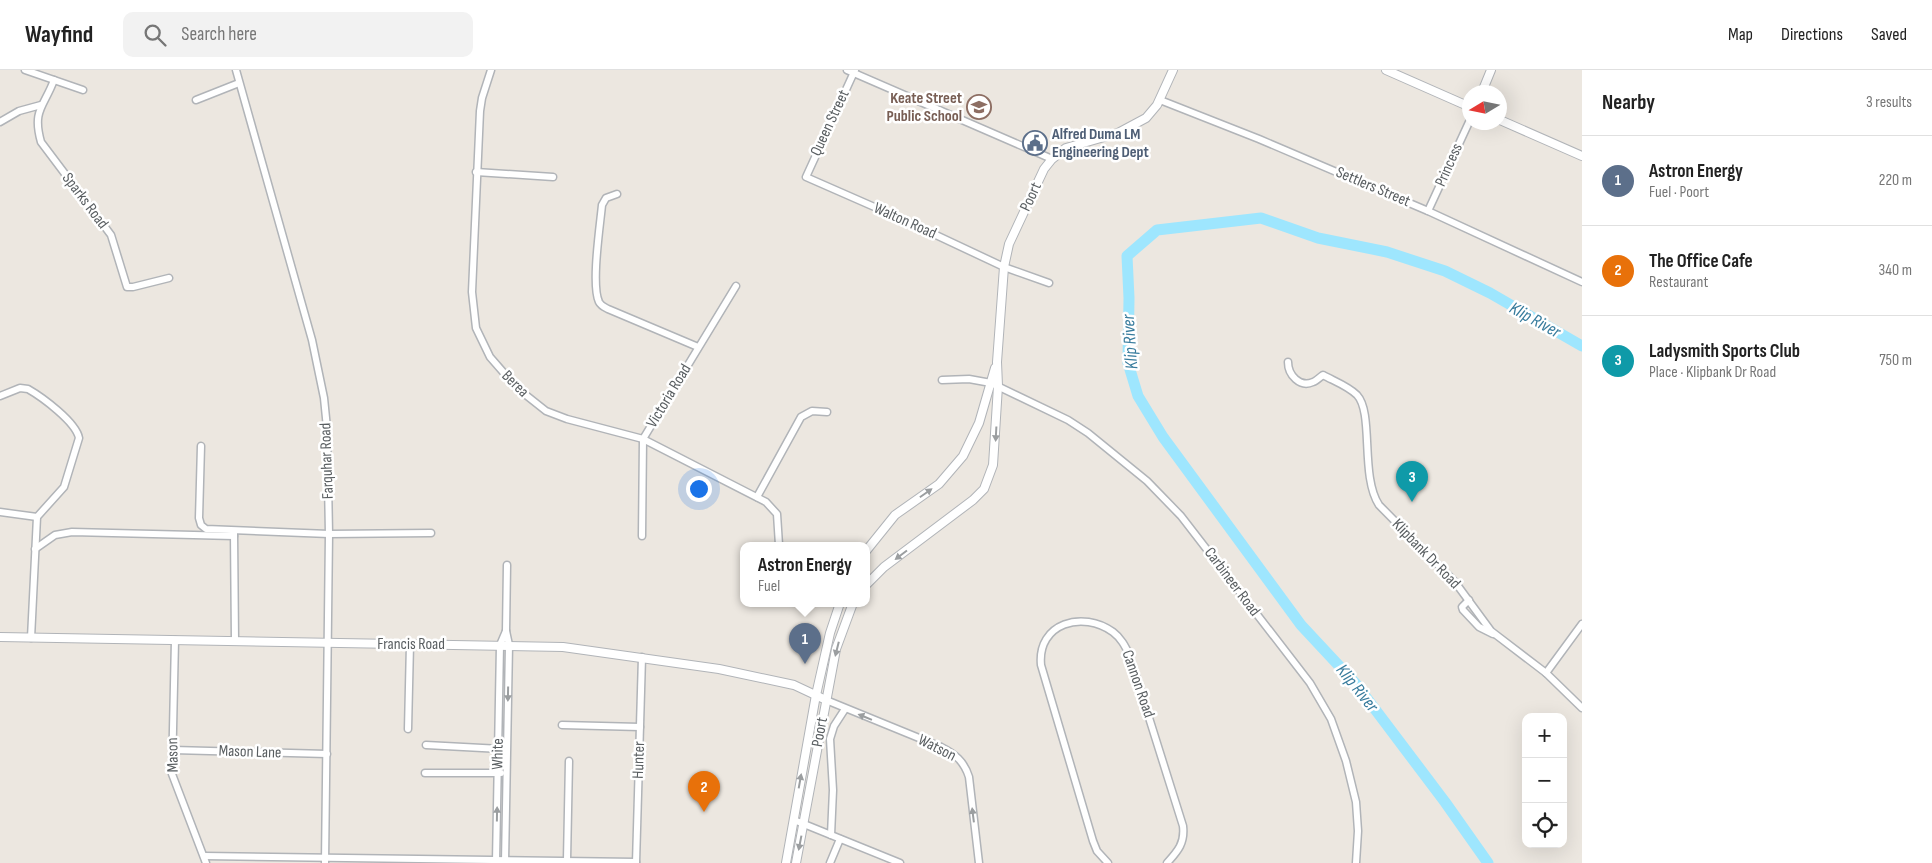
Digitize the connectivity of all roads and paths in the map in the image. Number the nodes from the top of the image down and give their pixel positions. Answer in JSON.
{"nodes":[{"id":1,"x":25,"y":70,"type":"edge"},
{"id":2,"x":236,"y":70,"type":"edge"},
{"id":3,"x":491,"y":70,"type":"edge"},
{"id":4,"x":847,"y":70,"type":"edge"},
{"id":5,"x":1173,"y":70,"type":"edge"},
{"id":6,"x":1386,"y":70,"type":"edge"},
{"id":7,"x":1491,"y":70,"type":"edge"},
{"id":8,"x":855,"y":72,"type":"edge"},
{"id":9,"x":54,"y":80,"type":"junction"},
{"id":10,"x":239,"y":83,"type":"junction"},
{"id":11,"x":1485,"y":85,"type":"edge"},
{"id":12,"x":83,"y":90,"type":"dead end"},
{"id":13,"x":196,"y":100,"type":"dead end"},
{"id":14,"x":1160,"y":100,"type":"junction"},
{"id":15,"x":1462,"y":103,"type":"edge"},
{"id":16,"x":41,"y":105,"type":"junction"},
{"id":17,"x":0,"y":122,"type":"edge"},
{"id":18,"x":1507,"y":123,"type":"edge"},
{"id":19,"x":1465,"y":130,"type":"edge"},
{"id":20,"x":1582,"y":156,"type":"edge"},
{"id":21,"x":1052,"y":159,"type":"junction"},
{"id":22,"x":476,"y":172,"type":"junction"},
{"id":23,"x":553,"y":177,"type":"dead end"},
{"id":24,"x":806,"y":177,"type":"joint"},
{"id":25,"x":617,"y":194,"type":"dead end"},
{"id":26,"x":1428,"y":211,"type":"junction"},
{"id":27,"x":1004,"y":267,"type":"junction"},
{"id":28,"x":169,"y":278,"type":"dead end"},
{"id":29,"x":1582,"y":282,"type":"edge"},
{"id":30,"x":1049,"y":283,"type":"dead end"},
{"id":31,"x":736,"y":286,"type":"dead end"},
{"id":32,"x":698,"y":347,"type":"junction"},
{"id":33,"x":1288,"y":362,"type":"dead end"},
{"id":34,"x":942,"y":380,"type":"dead end"},
{"id":35,"x":994,"y":384,"type":"junction"},
{"id":36,"x":0,"y":396,"type":"edge"},
{"id":37,"x":827,"y":412,"type":"dead end"},
{"id":38,"x":643,"y":439,"type":"junction"},
{"id":39,"x":201,"y":446,"type":"dead end"},
{"id":40,"x":757,"y":496,"type":"junction"},
{"id":41,"x":0,"y":512,"type":"edge"},
{"id":42,"x":37,"y":518,"type":"junction"},
{"id":43,"x":431,"y":533,"type":"dead end"},
{"id":44,"x":234,"y":534,"type":"junction"},
{"id":45,"x":329,"y":534,"type":"junction"},
{"id":46,"x":642,"y":536,"type":"dead end"},
{"id":47,"x":779,"y":542,"type":"edge"},
{"id":48,"x":870,"y":546,"type":"edge"},
{"id":49,"x":35,"y":548,"type":"junction"},
{"id":50,"x":507,"y":565,"type":"dead end"},
{"id":51,"x":870,"y":581,"type":"edge"},
{"id":52,"x":1469,"y":600,"type":"junction"},
{"id":53,"x":839,"y":607,"type":"edge"},
{"id":54,"x":852,"y":607,"type":"edge"},
{"id":55,"x":1582,"y":624,"type":"edge"},
{"id":56,"x":506,"y":631,"type":"junction"},
{"id":57,"x":1496,"y":635,"type":"junction"},
{"id":58,"x":0,"y":636,"type":"edge"},
{"id":59,"x":31,"y":638,"type":"junction"},
{"id":60,"x":175,"y":640,"type":"junction"},
{"id":61,"x":234,"y":641,"type":"junction"},
{"id":62,"x":328,"y":644,"type":"junction"},
{"id":63,"x":410,"y":644,"type":"junction"},
{"id":64,"x":500,"y":645,"type":"junction"},
{"id":65,"x":509,"y":645,"type":"junction"},
{"id":66,"x":642,"y":657,"type":"junction"},
{"id":67,"x":1546,"y":673,"type":"junction"},
{"id":68,"x":816,"y":695,"type":"junction"},
{"id":69,"x":826,"y":700,"type":"junction"},
{"id":70,"x":1582,"y":708,"type":"edge"},
{"id":71,"x":845,"y":709,"type":"junction"},
{"id":72,"x":562,"y":725,"type":"dead end"},
{"id":73,"x":640,"y":728,"type":"junction"},
{"id":74,"x":408,"y":729,"type":"dead end"},
{"id":75,"x":426,"y":745,"type":"dead end"},
{"id":76,"x":498,"y":748,"type":"junction"},
{"id":77,"x":507,"y":749,"type":"junction"},
{"id":78,"x":173,"y":750,"type":"junction"},
{"id":79,"x":327,"y":754,"type":"junction"},
{"id":80,"x":569,"y":761,"type":"dead end"},
{"id":81,"x":425,"y":773,"type":"dead end"},
{"id":82,"x":498,"y":773,"type":"junction"},
{"id":83,"x":507,"y":774,"type":"junction"},
{"id":84,"x":794,"y":820,"type":"junction"},
{"id":85,"x":803,"y":824,"type":"junction"},
{"id":86,"x":831,"y":835,"type":"junction"},
{"id":87,"x":840,"y":839,"type":"junction"},
{"id":88,"x":205,"y":860,"type":"edge"},
{"id":89,"x":325,"y":860,"type":"edge"},
{"id":90,"x":567,"y":860,"type":"junction"},
{"id":91,"x":496,"y":861,"type":"edge"},
{"id":92,"x":505,"y":861,"type":"edge"},
{"id":93,"x":636,"y":862,"type":"edge"},
{"id":94,"x":786,"y":863,"type":"edge"},
{"id":95,"x":796,"y":863,"type":"edge"},
{"id":96,"x":830,"y":863,"type":"edge"},
{"id":97,"x":900,"y":863,"type":"edge"},
{"id":98,"x":979,"y":863,"type":"edge"},
{"id":99,"x":1108,"y":863,"type":"edge"},
{"id":100,"x":1167,"y":863,"type":"edge"},
{"id":101,"x":1356,"y":863,"type":"edge"}],
"edges":[{"from":1,"to":9,"type":"street"},
{"from":2,"to":10,"type":"street","name":"Farquhar Road"},
{"from":3,"to":22,"type":"street","name":"Berea"},
{"from":4,"to":8,"type":"street"},
{"from":5,"to":14,"type":"street","name":"Poort"},
{"from":6,"to":15,"type":"street"},
{"from":7,"to":11,"type":"street"},
{"from":8,"to":21,"type":"street"},
{"from":8,"to":24,"type":"street","name":"Queen Street"},
{"from":9,"to":12,"type":"street"},
{"from":9,"to":16,"type":"street","name":"Sparks Road"},
{"from":10,"to":13,"type":"street"},
{"from":10,"to":45,"type":"street","name":"Farquhar Road"},
{"from":14,"to":21,"type":"street","name":"Poort"},
{"from":14,"to":26,"type":"street","name":"Settlers Street"},
{"from":16,"to":17,"type":"street"},
{"from":16,"to":28,"type":"street","name":"Sparks Road"},
{"from":18,"to":20,"type":"street"},
{"from":19,"to":26,"type":"street","name":"Princess"},
{"from":21,"to":27,"type":"street","name":"Poort"},
{"from":22,"to":23,"type":"street"},
{"from":22,"to":38,"type":"street","name":"Berea"},
{"from":24,"to":27,"type":"street","name":"Walton Road"},
{"from":25,"to":32,"type":"street"},
{"from":26,"to":29,"type":"street","name":"Settlers Street"},
{"from":27,"to":30,"type":"street","name":"Walton Road"},
{"from":27,"to":35,"type":"street","name":"Poort"},
{"from":31,"to":32,"type":"street","name":"Victoria Road"},
{"from":32,"to":38,"type":"street","name":"Victoria Road"},
{"from":33,"to":52,"type":"street","name":"Klipbank Dr Road"},
{"from":34,"to":35,"type":"street","name":"Carbineer Road"},
{"from":48,"to":35,"type":"street","name":"Poort","one_way":true},
{"from":35,"to":51,"type":"street","name":"Poort","one_way":true},
{"from":35,"to":101,"type":"street","name":"Carbineer Road"},
{"from":36,"to":42,"type":"street"},
{"from":37,"to":40,"type":"street"},
{"from":38,"to":40,"type":"street","name":"Berea"},
{"from":38,"to":46,"type":"street","name":"Victoria Road"},
{"from":39,"to":44,"type":"street"},
{"from":40,"to":47,"type":"street","name":"Berea"},
{"from":41,"to":42,"type":"street"},
{"from":42,"to":49,"type":"street"},
{"from":43,"to":45,"type":"street"},
{"from":44,"to":45,"type":"street"},
{"from":44,"to":49,"type":"street"},
{"from":44,"to":61,"type":"street"},
{"from":45,"to":62,"type":"street","name":"Farquhar Road"},
{"from":49,"to":59,"type":"street"},
{"from":50,"to":56,"type":"street"},
{"from":52,"to":57,"type":"street","name":"Klipbank Dr Road"},
{"from":52,"to":57,"type":"street"},
{"from":53,"to":68,"type":"street","name":"Poort"},
{"from":54,"to":69,"type":"street","name":"Poort","one_way":true},
{"from":55,"to":67,"type":"street"},
{"from":56,"to":64,"type":"street"},
{"from":56,"to":65,"type":"street","name":"White"},
{"from":57,"to":67,"type":"street","name":"Klipbank Dr Road"},
{"from":58,"to":59,"type":"street","name":"Francis Road"},
{"from":59,"to":60,"type":"street","name":"Francis Road"},
{"from":60,"to":61,"type":"street","name":"Francis Road"},
{"from":60,"to":78,"type":"street","name":"Mason"},
{"from":61,"to":62,"type":"street","name":"Francis Road"},
{"from":62,"to":63,"type":"street","name":"Francis Road"},
{"from":62,"to":79,"type":"street","name":"Farquhar Road"},
{"from":63,"to":64,"type":"street","name":"Francis Road"},
{"from":63,"to":74,"type":"street"},
{"from":64,"to":65,"type":"street","name":"Francis Road"},
{"from":64,"to":76,"type":"street","name":"White"},
{"from":65,"to":66,"type":"street","name":"Francis Road"},
{"from":65,"to":77,"type":"street","name":"White","one_way":true},
{"from":66,"to":68,"type":"street","name":"Francis Road"},
{"from":66,"to":73,"type":"street","name":"Hunter"},
{"from":67,"to":70,"type":"street","name":"Klipbank Dr Road"},
{"from":68,"to":69,"type":"street","name":"Watson"},
{"from":84,"to":68,"type":"street","name":"Poort","one_way":true},
{"from":69,"to":71,"type":"street","name":"Watson"},
{"from":69,"to":85,"type":"street","name":"Poort"},
{"from":71,"to":86,"type":"street"},
{"from":98,"to":71,"type":"street","name":"Watson","one_way":true},
{"from":72,"to":73,"type":"street"},
{"from":73,"to":93,"type":"street","name":"Hunter"},
{"from":75,"to":76,"type":"street"},
{"from":76,"to":77,"type":"street"},
{"from":76,"to":82,"type":"street","name":"White"},
{"from":77,"to":83,"type":"street","name":"White"},
{"from":78,"to":79,"type":"street","name":"Mason Lane"},
{"from":78,"to":88,"type":"street","name":"Mason"},
{"from":79,"to":89,"type":"street","name":"Farquhar Road"},
{"from":80,"to":90,"type":"street"},
{"from":81,"to":82,"type":"street"},
{"from":82,"to":83,"type":"street"},
{"from":91,"to":82,"type":"street","name":"White","one_way":true},
{"from":83,"to":92,"type":"street","name":"White"},
{"from":84,"to":85,"type":"street"},
{"from":84,"to":94,"type":"street","name":"Poort"},
{"from":85,"to":86,"type":"street"},
{"from":85,"to":95,"type":"street","name":"Poort","one_way":true},
{"from":86,"to":87,"type":"street"},
{"from":87,"to":96,"type":"street"},
{"from":87,"to":97,"type":"street"},
{"from":88,"to":89,"type":"street"},
{"from":89,"to":91,"type":"street"},
{"from":90,"to":92,"type":"street"},
{"from":90,"to":93,"type":"street"},
{"from":91,"to":92,"type":"street"},
{"from":99,"to":100,"type":"street","name":"Cannon Road"}]}
